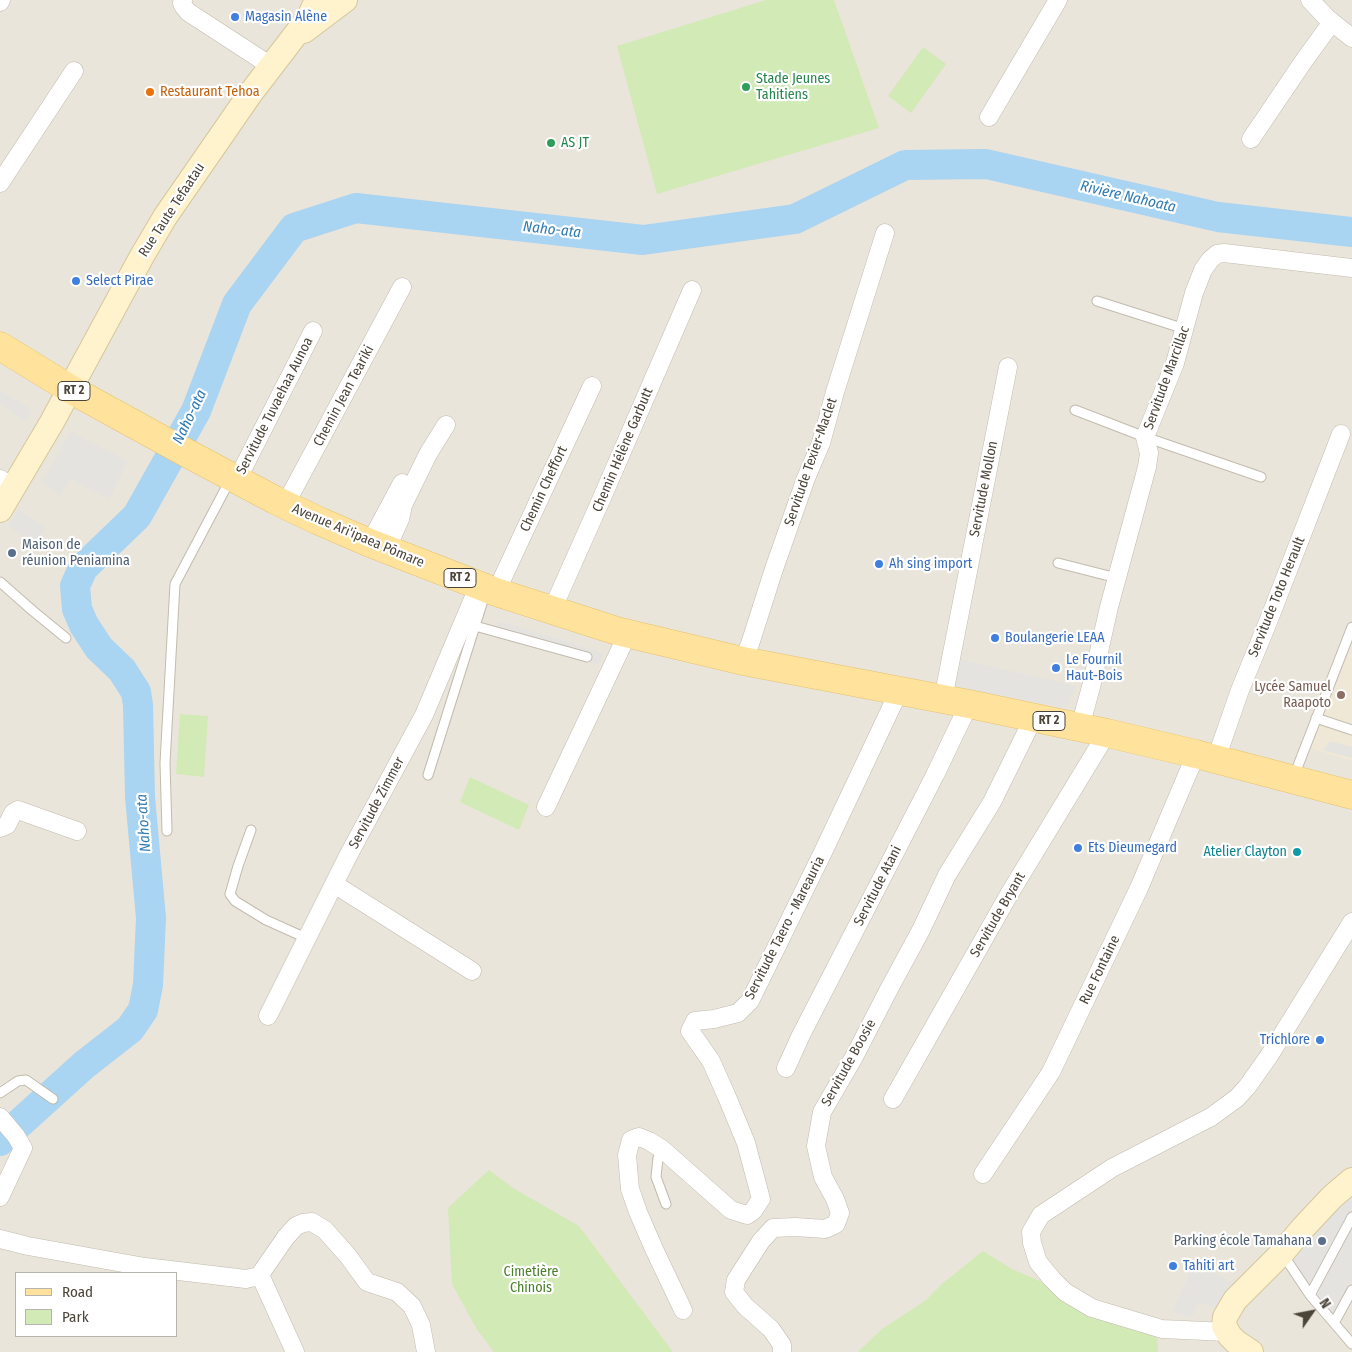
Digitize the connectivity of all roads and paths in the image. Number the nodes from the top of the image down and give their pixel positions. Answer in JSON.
{"nodes":[{"id":1,"x":183,"y":0,"type":"edge"},
{"id":2,"x":318,"y":0,"type":"edge"},
{"id":3,"x":345,"y":0,"type":"edge"},
{"id":4,"x":1058,"y":0,"type":"edge"},
{"id":5,"x":1310,"y":0,"type":"edge"},
{"id":6,"x":1332,"y":22,"type":"junction"},
{"id":7,"x":1352,"y":38,"type":"edge"},
{"id":8,"x":290,"y":40,"type":"junction"},
{"id":9,"x":271,"y":66,"type":"junction"},
{"id":10,"x":74,"y":70,"type":"dead end"},
{"id":11,"x":989,"y":117,"type":"dead end"},
{"id":12,"x":1251,"y":139,"type":"dead end"},
{"id":13,"x":0,"y":183,"type":"edge"},
{"id":14,"x":886,"y":233,"type":"dead end"},
{"id":15,"x":1352,"y":268,"type":"edge"},
{"id":16,"x":402,"y":287,"type":"dead end"},
{"id":17,"x":692,"y":290,"type":"dead end"},
{"id":18,"x":1097,"y":301,"type":"dead end"},
{"id":19,"x":1185,"y":329,"type":"junction"},
{"id":20,"x":313,"y":332,"type":"dead end"},
{"id":21,"x":0,"y":346,"type":"edge"},
{"id":22,"x":1008,"y":367,"type":"dead end"},
{"id":23,"x":592,"y":386,"type":"dead end"},
{"id":24,"x":70,"y":389,"type":"junction"},
{"id":25,"x":1075,"y":410,"type":"dead end"},
{"id":26,"x":441,"y":423,"type":"dead end"},
{"id":27,"x":1341,"y":434,"type":"dead end"},
{"id":28,"x":1146,"y":437,"type":"junction"},
{"id":29,"x":1261,"y":477,"type":"dead end"},
{"id":30,"x":234,"y":479,"type":"junction"},
{"id":31,"x":7,"y":483,"type":"edge"},
{"id":32,"x":285,"y":505,"type":"junction"},
{"id":33,"x":0,"y":510,"type":"edge"},
{"id":34,"x":378,"y":547,"type":"junction"},
{"id":35,"x":1058,"y":563,"type":"dead end"},
{"id":36,"x":1117,"y":578,"type":"junction"},
{"id":37,"x":0,"y":582,"type":"edge"},
{"id":38,"x":488,"y":588,"type":"junction"},
{"id":39,"x":552,"y":610,"type":"junction"},
{"id":40,"x":476,"y":626,"type":"junction"},
{"id":41,"x":1352,"y":627,"type":"edge"},
{"id":42,"x":628,"y":633,"type":"junction"},
{"id":43,"x":66,"y":638,"type":"dead end"},
{"id":44,"x":587,"y":657,"type":"dead end"},
{"id":45,"x":742,"y":661,"type":"junction"},
{"id":46,"x":899,"y":691,"type":"junction"},
{"id":47,"x":956,"y":702,"type":"junction"},
{"id":48,"x":1034,"y":717,"type":"junction"},
{"id":49,"x":1316,"y":718,"type":"junction"},
{"id":50,"x":1080,"y":727,"type":"junction"},
{"id":51,"x":1352,"y":730,"type":"edge"},
{"id":52,"x":1106,"y":733,"type":"junction"},
{"id":53,"x":1206,"y":757,"type":"junction"},
{"id":54,"x":428,"y":775,"type":"dead end"},
{"id":55,"x":1292,"y":780,"type":"junction"},
{"id":56,"x":1352,"y":796,"type":"edge"},
{"id":57,"x":546,"y":807,"type":"dead end"},
{"id":58,"x":0,"y":828,"type":"edge"},
{"id":59,"x":250,"y":830,"type":"dead end"},
{"id":60,"x":167,"y":831,"type":"dead end"},
{"id":61,"x":77,"y":832,"type":"dead end"},
{"id":62,"x":334,"y":884,"type":"junction"},
{"id":63,"x":1352,"y":922,"type":"edge"},
{"id":64,"x":306,"y":938,"type":"junction"},
{"id":65,"x":472,"y":971,"type":"dead end"},
{"id":66,"x":268,"y":1016,"type":"dead end"},
{"id":67,"x":786,"y":1068,"type":"dead end"},
{"id":68,"x":0,"y":1093,"type":"edge"},
{"id":69,"x":53,"y":1099,"type":"dead end"},
{"id":70,"x":893,"y":1099,"type":"dead end"},
{"id":71,"x":0,"y":1117,"type":"edge"},
{"id":72,"x":662,"y":1149,"type":"junction"},
{"id":73,"x":983,"y":1174,"type":"dead end"},
{"id":74,"x":1352,"y":1180,"type":"edge"},
{"id":75,"x":0,"y":1197,"type":"edge"},
{"id":76,"x":666,"y":1204,"type":"dead end"},
{"id":77,"x":1352,"y":1217,"type":"edge"},
{"id":78,"x":0,"y":1239,"type":"edge"},
{"id":79,"x":1282,"y":1253,"type":"junction"},
{"id":80,"x":260,"y":1275,"type":"junction"},
{"id":81,"x":1352,"y":1290,"type":"edge"},
{"id":82,"x":1310,"y":1295,"type":"junction"},
{"id":83,"x":683,"y":1310,"type":"dead end"},
{"id":84,"x":1334,"y":1323,"type":"junction"},
{"id":85,"x":1237,"y":1344,"type":"edge"},
{"id":86,"x":1352,"y":1344,"type":"edge"},
{"id":87,"x":295,"y":1352,"type":"edge"},
{"id":88,"x":426,"y":1352,"type":"edge"},
{"id":89,"x":782,"y":1352,"type":"edge"}],
"edges":[{"from":1,"to":9,"type":"street"},
{"from":2,"to":8,"type":"main road","name":"Rue Taute Tefaatau"},
{"from":3,"to":8,"type":"main road"},
{"from":4,"to":11,"type":"street"},
{"from":5,"to":6,"type":"street"},
{"from":6,"to":7,"type":"street"},
{"from":6,"to":12,"type":"street"},
{"from":8,"to":9,"type":"main road","name":"Rue Taute Tefaatau"},
{"from":9,"to":24,"type":"main road","name":"Rue Taute Tefaatau"},
{"from":10,"to":13,"type":"street"},
{"from":14,"to":45,"type":"street","name":"Servitude Texier-Maclet"},
{"from":15,"to":19,"type":"street","name":"Servitude Marcillac"},
{"from":16,"to":32,"type":"street","name":"Chemin Jean Teariki"},
{"from":17,"to":39,"type":"street","name":"Chemin Hélène Garbutt"},
{"from":18,"to":19,"type":"lane"},
{"from":19,"to":28,"type":"street","name":"Servitude Marcillac"},
{"from":20,"to":30,"type":"street","name":"Servitude Tuvaehaa Aunoa"},
{"from":21,"to":24,"type":"main road","name":"Avenue Ari'ipaea Pōmare","number":"RT 2"},
{"from":22,"to":47,"type":"street","name":"Servitude Mollon"},
{"from":23,"to":38,"type":"street","name":"Chemin Cheffort"},
{"from":24,"to":30,"type":"main road","name":"Avenue Ari'ipaea Pōmare","number":"RT 2"},
{"from":24,"to":31,"type":"main road","name":"Rue Taute Tefaatau"},
{"from":25,"to":28,"type":"lane"},
{"from":26,"to":34,"type":"street"},
{"from":27,"to":53,"type":"street","name":"Servitude Toto Herault"},
{"from":28,"to":29,"type":"lane"},
{"from":28,"to":36,"type":"street","name":"Servitude Marcillac"},
{"from":30,"to":32,"type":"main road","name":"Avenue Ari'ipaea Pōmare","number":"RT 2"},
{"from":30,"to":60,"type":"lane"},
{"from":31,"to":33,"type":"main road","name":"Rue Taute Tefaatau"},
{"from":32,"to":34,"type":"main road","name":"Avenue Ari'ipaea Pōmare","number":"RT 2"},
{"from":34,"to":38,"type":"main road","name":"Avenue Ari'ipaea Pōmare","number":"RT 2"},
{"from":35,"to":36,"type":"lane"},
{"from":36,"to":50,"type":"street","name":"Servitude Marcillac"},
{"from":37,"to":43,"type":"lane"},
{"from":38,"to":39,"type":"main road","name":"Avenue Ari'ipaea Pōmare","number":"RT 2"},
{"from":38,"to":40,"type":"lane"},
{"from":38,"to":62,"type":"street","name":"Servitude Zimmer"},
{"from":39,"to":42,"type":"main road","name":"Avenue Ari'ipaea Pōmare","number":"RT 2"},
{"from":40,"to":44,"type":"lane"},
{"from":40,"to":54,"type":"lane"},
{"from":41,"to":49,"type":"lane"},
{"from":42,"to":45,"type":"main road","name":"Avenue Ari'ipaea Pōmare","number":"RT 2"},
{"from":42,"to":57,"type":"street"},
{"from":45,"to":46,"type":"main road","number":"RT 2"},
{"from":46,"to":47,"type":"main road","number":"RT 2"},
{"from":46,"to":72,"type":"street","name":"Servitude Taero - Mareauria"},
{"from":47,"to":48,"type":"main road","number":"RT 2"},
{"from":47,"to":67,"type":"street","name":"Servitude Atani"},
{"from":48,"to":50,"type":"main road","number":"RT 2"},
{"from":48,"to":89,"type":"street","name":"Servitude Boosie"},
{"from":49,"to":51,"type":"lane"},
{"from":49,"to":55,"type":"lane"},
{"from":50,"to":52,"type":"main road","number":"RT 2"},
{"from":52,"to":53,"type":"main road","number":"RT 2"},
{"from":52,"to":70,"type":"street","name":"Servitude Bryant"},
{"from":53,"to":55,"type":"main road","number":"RT 2"},
{"from":53,"to":73,"type":"street","name":"Rue Fontaine"},
{"from":55,"to":56,"type":"main road","number":"RT 2"},
{"from":58,"to":61,"type":"street"},
{"from":59,"to":64,"type":"lane"},
{"from":62,"to":64,"type":"street","name":"Servitude Zimmer"},
{"from":62,"to":65,"type":"street"},
{"from":63,"to":85,"type":"street"},
{"from":64,"to":66,"type":"street","name":"Servitude Zimmer"},
{"from":68,"to":69,"type":"lane"},
{"from":71,"to":75,"type":"street"},
{"from":72,"to":76,"type":"lane"},
{"from":72,"to":83,"type":"street","name":"Servitude Taero - Mareauria"},
{"from":74,"to":79,"type":"main road"},
{"from":77,"to":82,"type":"lane"},
{"from":78,"to":80,"type":"street"},
{"from":79,"to":82,"type":"lane"},
{"from":79,"to":85,"type":"main road"},
{"from":80,"to":87,"type":"street"},
{"from":80,"to":88,"type":"street"},
{"from":81,"to":84,"type":"lane"},
{"from":82,"to":84,"type":"lane"},
{"from":84,"to":86,"type":"lane"}]}
